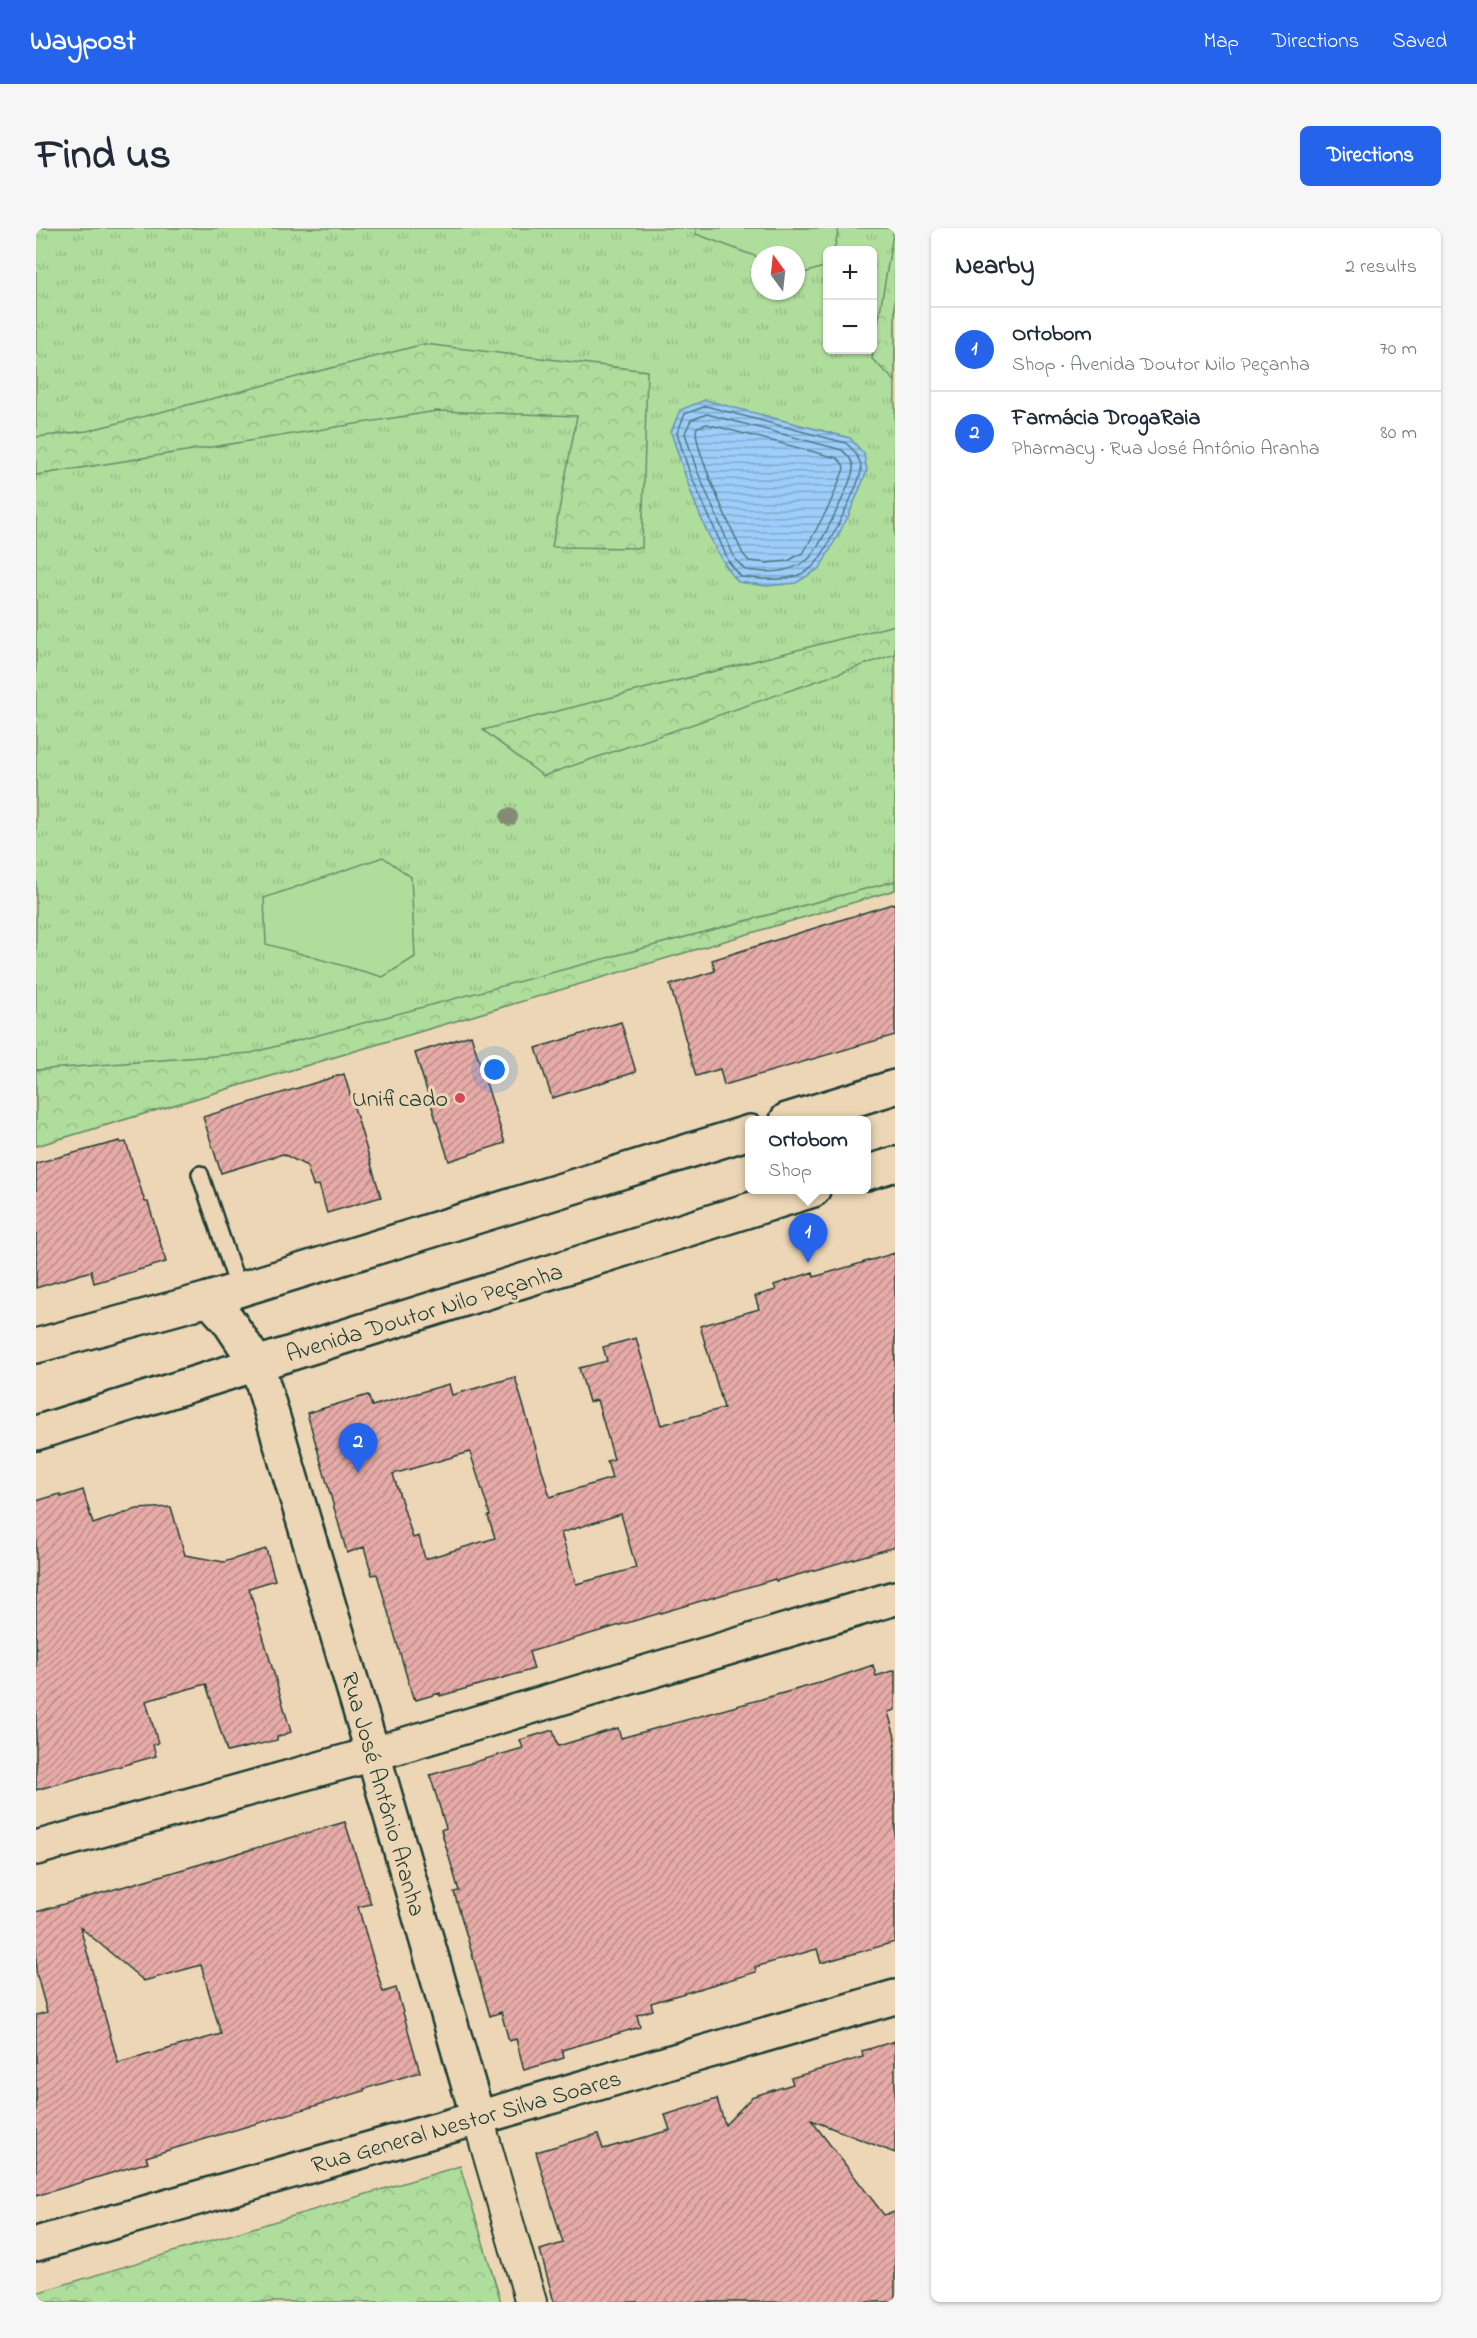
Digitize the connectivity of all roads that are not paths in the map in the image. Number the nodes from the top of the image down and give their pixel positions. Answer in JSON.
{"nodes":[{"id":1,"x":895,"y":1087,"type":"edge"},
{"id":2,"x":800,"y":1116,"type":"edge"},
{"id":3,"x":745,"y":1134,"type":"edge"},
{"id":4,"x":895,"y":1164,"type":"edge"},
{"id":5,"x":871,"y":1172,"type":"edge"},
{"id":6,"x":200,"y":1174,"type":"dead end"},
{"id":7,"x":800,"y":1194,"type":"edge"},
{"id":8,"x":224,"y":1294,"type":"junction"},
{"id":9,"x":36,"y":1346,"type":"edge"},
{"id":10,"x":256,"y":1364,"type":"junction"},
{"id":11,"x":36,"y":1433,"type":"edge"},
{"id":12,"x":895,"y":1598,"type":"edge"},
{"id":13,"x":373,"y":1754,"type":"junction"},
{"id":14,"x":36,"y":1848,"type":"edge"},
{"id":15,"x":895,"y":1996,"type":"edge"},
{"id":16,"x":478,"y":2118,"type":"junction"},
{"id":17,"x":36,"y":2244,"type":"edge"},
{"id":18,"x":531,"y":2302,"type":"edge"}],
"edges":[{"from":1,"to":2,"type":"street"},
{"from":3,"to":8,"type":"street"},
{"from":4,"to":5,"type":"street"},
{"from":6,"to":8,"type":"lane"},
{"from":7,"to":10,"type":"street","name":"Avenida Doutor Nilo Peçanha"},
{"from":8,"to":9,"type":"street"},
{"from":8,"to":10,"type":"street","name":"Rua José Antônio Aranha"},
{"from":10,"to":11,"type":"street","name":"Avenida Doutor Nilo Peçanha"},
{"from":10,"to":13,"type":"street","name":"Rua José Antônio Aranha"},
{"from":12,"to":13,"type":"street"},
{"from":13,"to":14,"type":"street"},
{"from":13,"to":16,"type":"street","name":"Rua José Antônio Aranha"},
{"from":15,"to":16,"type":"street","name":"Rua General Nestor Silva Soares"},
{"from":16,"to":17,"type":"street","name":"Rua General Nestor Silva Soares"},
{"from":16,"to":18,"type":"street","name":"Rua José Antônio Aranha"}]}
